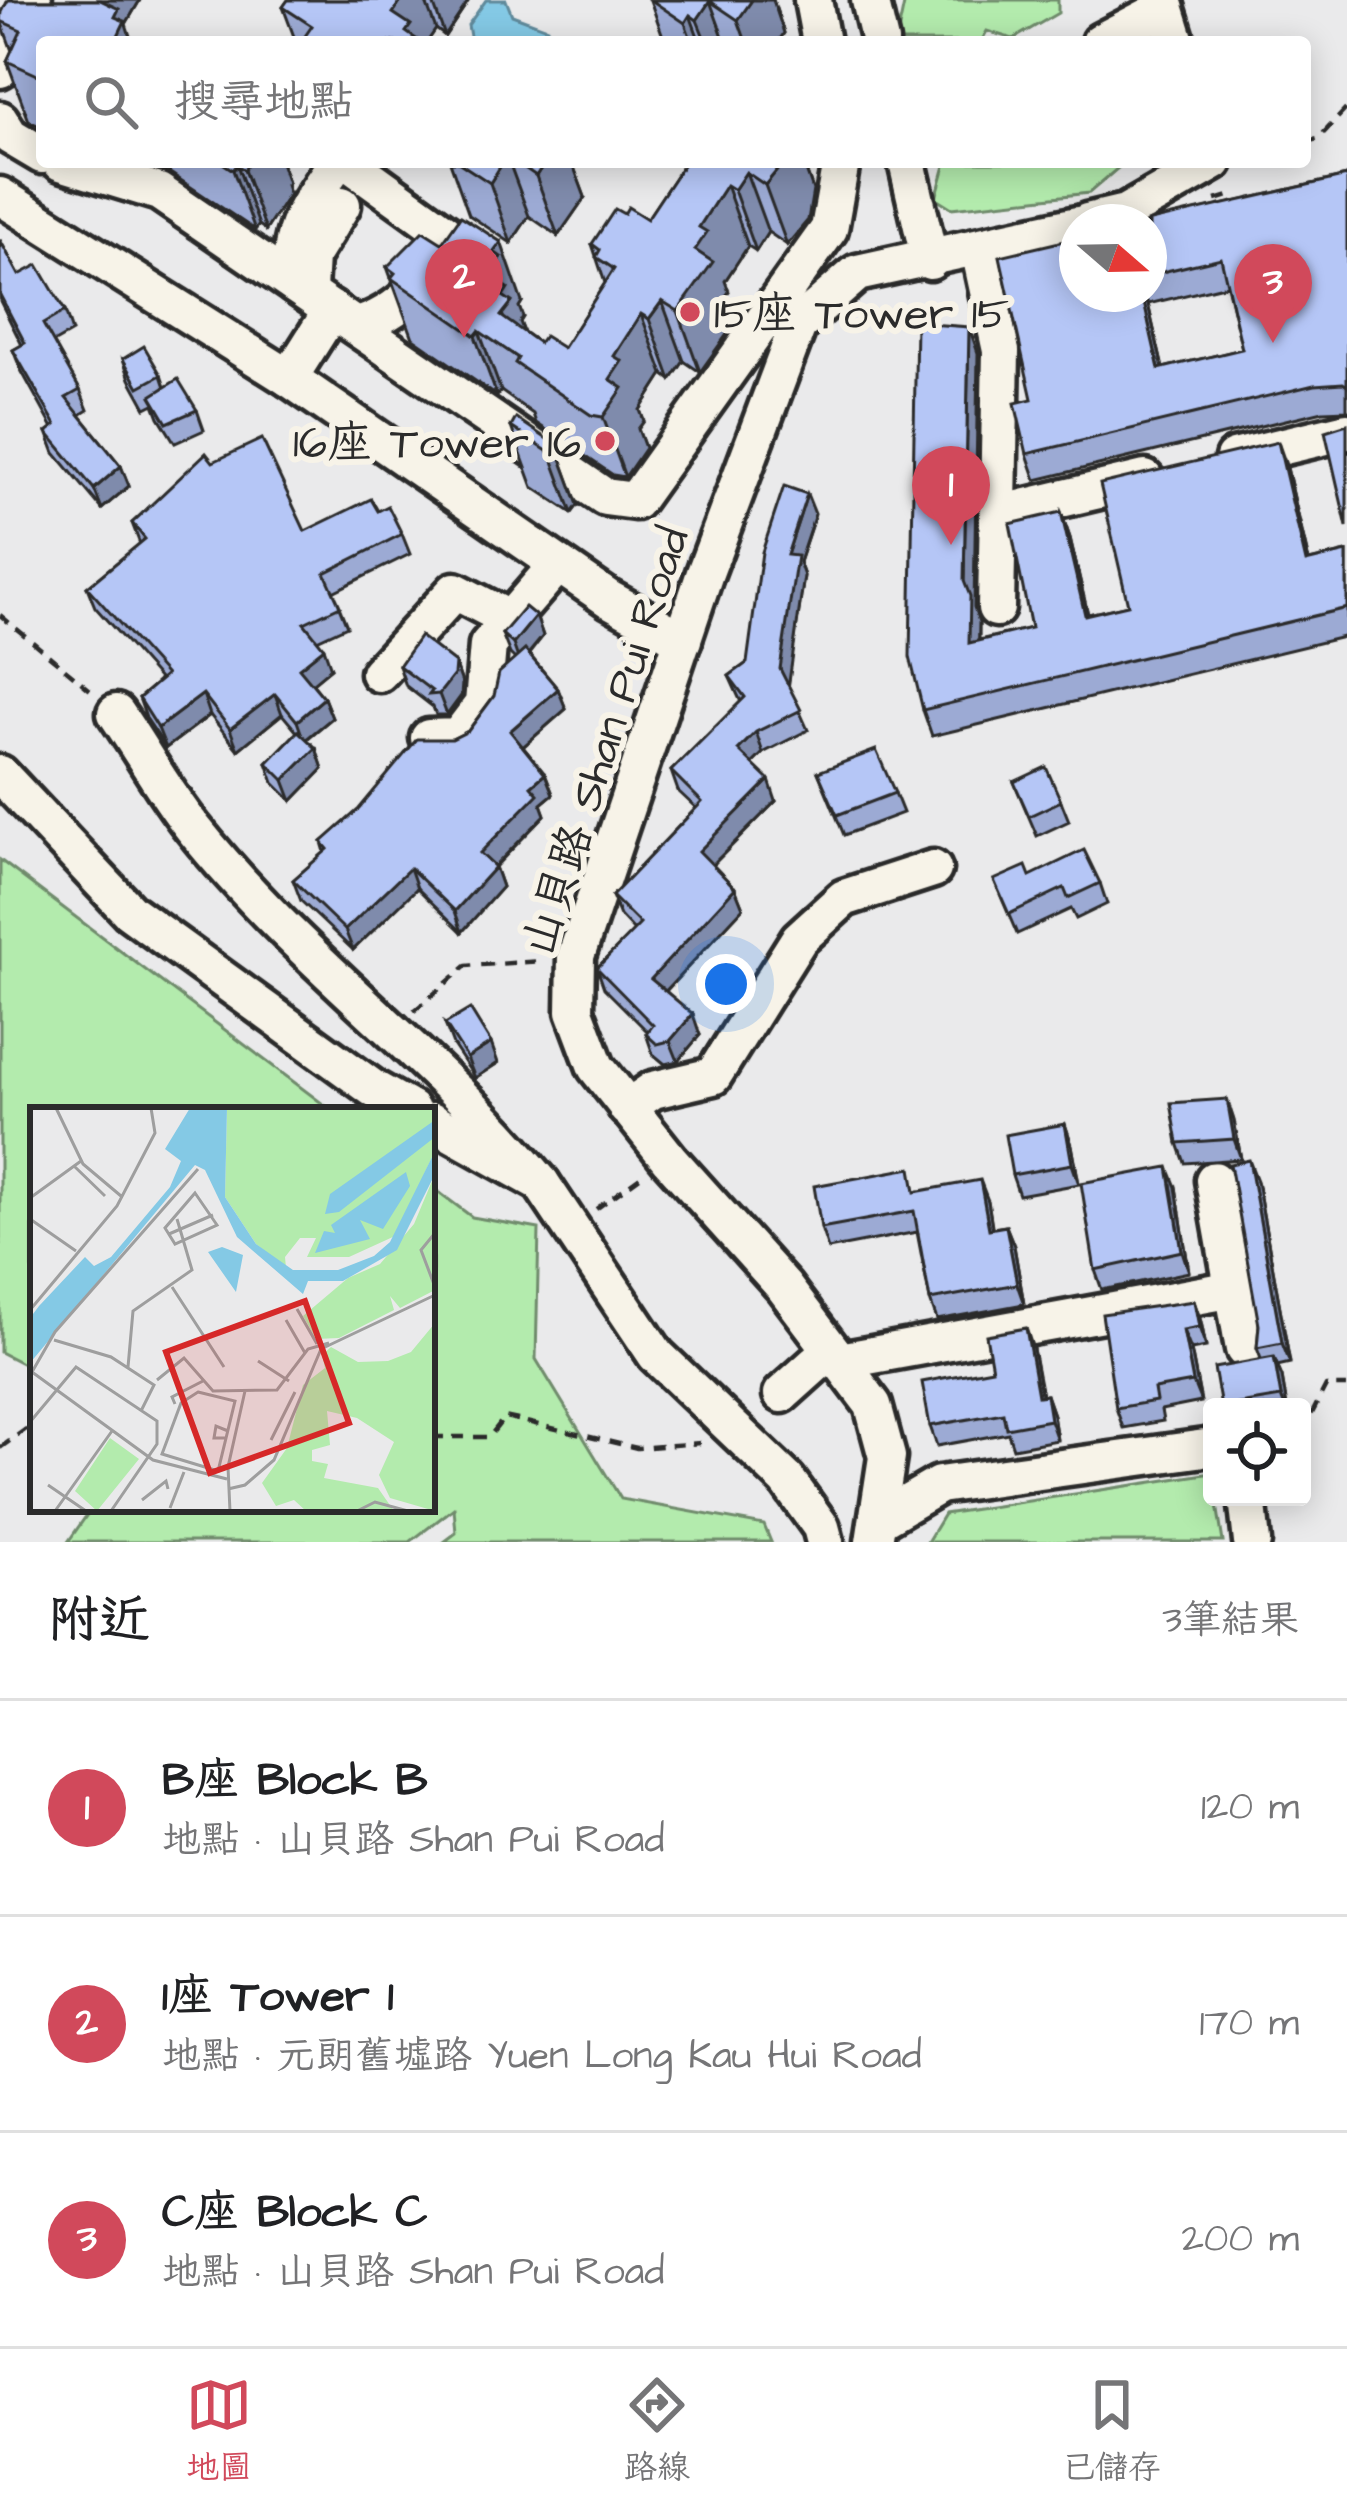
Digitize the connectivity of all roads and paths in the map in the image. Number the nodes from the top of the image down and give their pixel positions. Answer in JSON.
{"nodes":[{"id":1,"x":33,"y":0,"type":"edge"},
{"id":2,"x":813,"y":0,"type":"edge"},
{"id":3,"x":870,"y":0,"type":"edge"},
{"id":4,"x":1168,"y":17,"type":"edge"},
{"id":5,"x":820,"y":36,"type":"edge"},
{"id":6,"x":879,"y":36,"type":"edge"},
{"id":7,"x":1116,"y":36,"type":"edge"},
{"id":8,"x":0,"y":69,"type":"edge"},
{"id":9,"x":1347,"y":108,"type":"edge"},
{"id":10,"x":0,"y":120,"type":"edge"},
{"id":11,"x":1311,"y":141,"type":"edge"},
{"id":12,"x":36,"y":152,"type":"edge"},
{"id":13,"x":81,"y":168,"type":"edge"},
{"id":14,"x":333,"y":168,"type":"edge"},
{"id":15,"x":354,"y":168,"type":"edge"},
{"id":16,"x":840,"y":168,"type":"edge"},
{"id":17,"x":908,"y":168,"type":"edge"},
{"id":18,"x":1204,"y":168,"type":"edge"},
{"id":19,"x":0,"y":196,"type":"edge"},
{"id":20,"x":1141,"y":204,"type":"edge"},
{"id":21,"x":342,"y":205,"type":"dead end"},
{"id":22,"x":1059,"y":228,"type":"edge"},
{"id":23,"x":979,"y":248,"type":"junction"},
{"id":24,"x":407,"y":251,"type":"edge"},
{"id":25,"x":930,"y":261,"type":"junction"},
{"id":26,"x":327,"y":306,"type":"junction"},
{"id":27,"x":289,"y":378,"type":"junction"},
{"id":28,"x":1347,"y":431,"type":"edge"},
{"id":29,"x":998,"y":514,"type":"junction"},
{"id":30,"x":558,"y":564,"type":"junction"},
{"id":31,"x":996,"y":608,"type":"dead end"},
{"id":32,"x":0,"y":615,"type":"edge"},
{"id":33,"x":511,"y":620,"type":"junction"},
{"id":34,"x":683,"y":640,"type":"junction"},
{"id":35,"x":379,"y":674,"type":"dead end"},
{"id":36,"x":116,"y":713,"type":"joint"},
{"id":37,"x":429,"y":738,"type":"edge"},
{"id":38,"x":0,"y":774,"type":"edge"},
{"id":39,"x":933,"y":869,"type":"dead end"},
{"id":40,"x":560,"y":959,"type":"dead end"},
{"id":41,"x":393,"y":1029,"type":"junction"},
{"id":42,"x":406,"y":1107,"type":"edge"},
{"id":43,"x":627,"y":1108,"type":"junction"},
{"id":44,"x":435,"y":1124,"type":"edge"},
{"id":45,"x":652,"y":1168,"type":"dead end"},
{"id":46,"x":1214,"y":1180,"type":"dead end"},
{"id":47,"x":541,"y":1183,"type":"junction"},
{"id":48,"x":572,"y":1226,"type":"junction"},
{"id":49,"x":1234,"y":1289,"type":"junction"},
{"id":50,"x":1244,"y":1348,"type":"dead end"},
{"id":51,"x":836,"y":1355,"type":"junction"},
{"id":52,"x":1347,"y":1386,"type":"edge"},
{"id":53,"x":782,"y":1394,"type":"dead end"},
{"id":54,"x":1311,"y":1415,"type":"edge"},
{"id":55,"x":30,"y":1426,"type":"edge"},
{"id":56,"x":435,"y":1437,"type":"edge"},
{"id":57,"x":741,"y":1438,"type":"junction"},
{"id":58,"x":0,"y":1448,"type":"edge"},
{"id":59,"x":1203,"y":1449,"type":"edge"},
{"id":60,"x":1248,"y":1506,"type":"edge"},
{"id":61,"x":878,"y":1530,"type":"edge"},
{"id":62,"x":825,"y":1542,"type":"edge"},
{"id":63,"x":1252,"y":1542,"type":"edge"}],
"edges":[{"from":1,"to":8,"type":"street"},
{"from":2,"to":5,"type":"street"},
{"from":3,"to":6,"type":"street"},
{"from":4,"to":7,"type":"street"},
{"from":9,"to":11,"type":"path"},
{"from":10,"to":12,"type":"street"},
{"from":13,"to":26,"type":"street"},
{"from":14,"to":26,"type":"street"},
{"from":15,"to":26,"type":"street"},
{"from":16,"to":26,"type":"street"},
{"from":17,"to":25,"type":"street"},
{"from":18,"to":20,"type":"street"},
{"from":19,"to":27,"type":"street"},
{"from":21,"to":26,"type":"street"},
{"from":22,"to":23,"type":"street","name":"山貝路 Shan Pui Road"},
{"from":23,"to":25,"type":"street","name":"山貝路 Shan Pui Road"},
{"from":23,"to":29,"type":"street"},
{"from":24,"to":26,"type":"street"},
{"from":25,"to":34,"type":"street","name":"山貝路 Shan Pui Road"},
{"from":26,"to":27,"type":"street"},
{"from":27,"to":30,"type":"street"},
{"from":28,"to":29,"type":"street"},
{"from":29,"to":31,"type":"street"},
{"from":30,"to":33,"type":"street"},
{"from":30,"to":34,"type":"street"},
{"from":32,"to":36,"type":"path"},
{"from":33,"to":35,"type":"street"},
{"from":33,"to":37,"type":"street"},
{"from":34,"to":43,"type":"street","name":"山貝路 Shan Pui Road"},
{"from":36,"to":41,"type":"street"},
{"from":38,"to":42,"type":"street"},
{"from":39,"to":43,"type":"street"},
{"from":40,"to":41,"type":"path"},
{"from":41,"to":47,"type":"street"},
{"from":43,"to":51,"type":"street","name":"山貝路 Shan Pui Road"},
{"from":44,"to":47,"type":"street"},
{"from":45,"to":48,"type":"path"},
{"from":46,"to":49,"type":"street"},
{"from":47,"to":48,"type":"street"},
{"from":48,"to":57,"type":"street"},
{"from":49,"to":50,"type":"street"},
{"from":49,"to":51,"type":"street"},
{"from":51,"to":53,"type":"street"},
{"from":51,"to":61,"type":"street","name":"山貝路 Shan Pui Road"},
{"from":52,"to":54,"type":"path"},
{"from":55,"to":58,"type":"path"},
{"from":56,"to":57,"type":"path"},
{"from":57,"to":62,"type":"street"},
{"from":59,"to":61,"type":"street"},
{"from":60,"to":63,"type":"street"}]}
